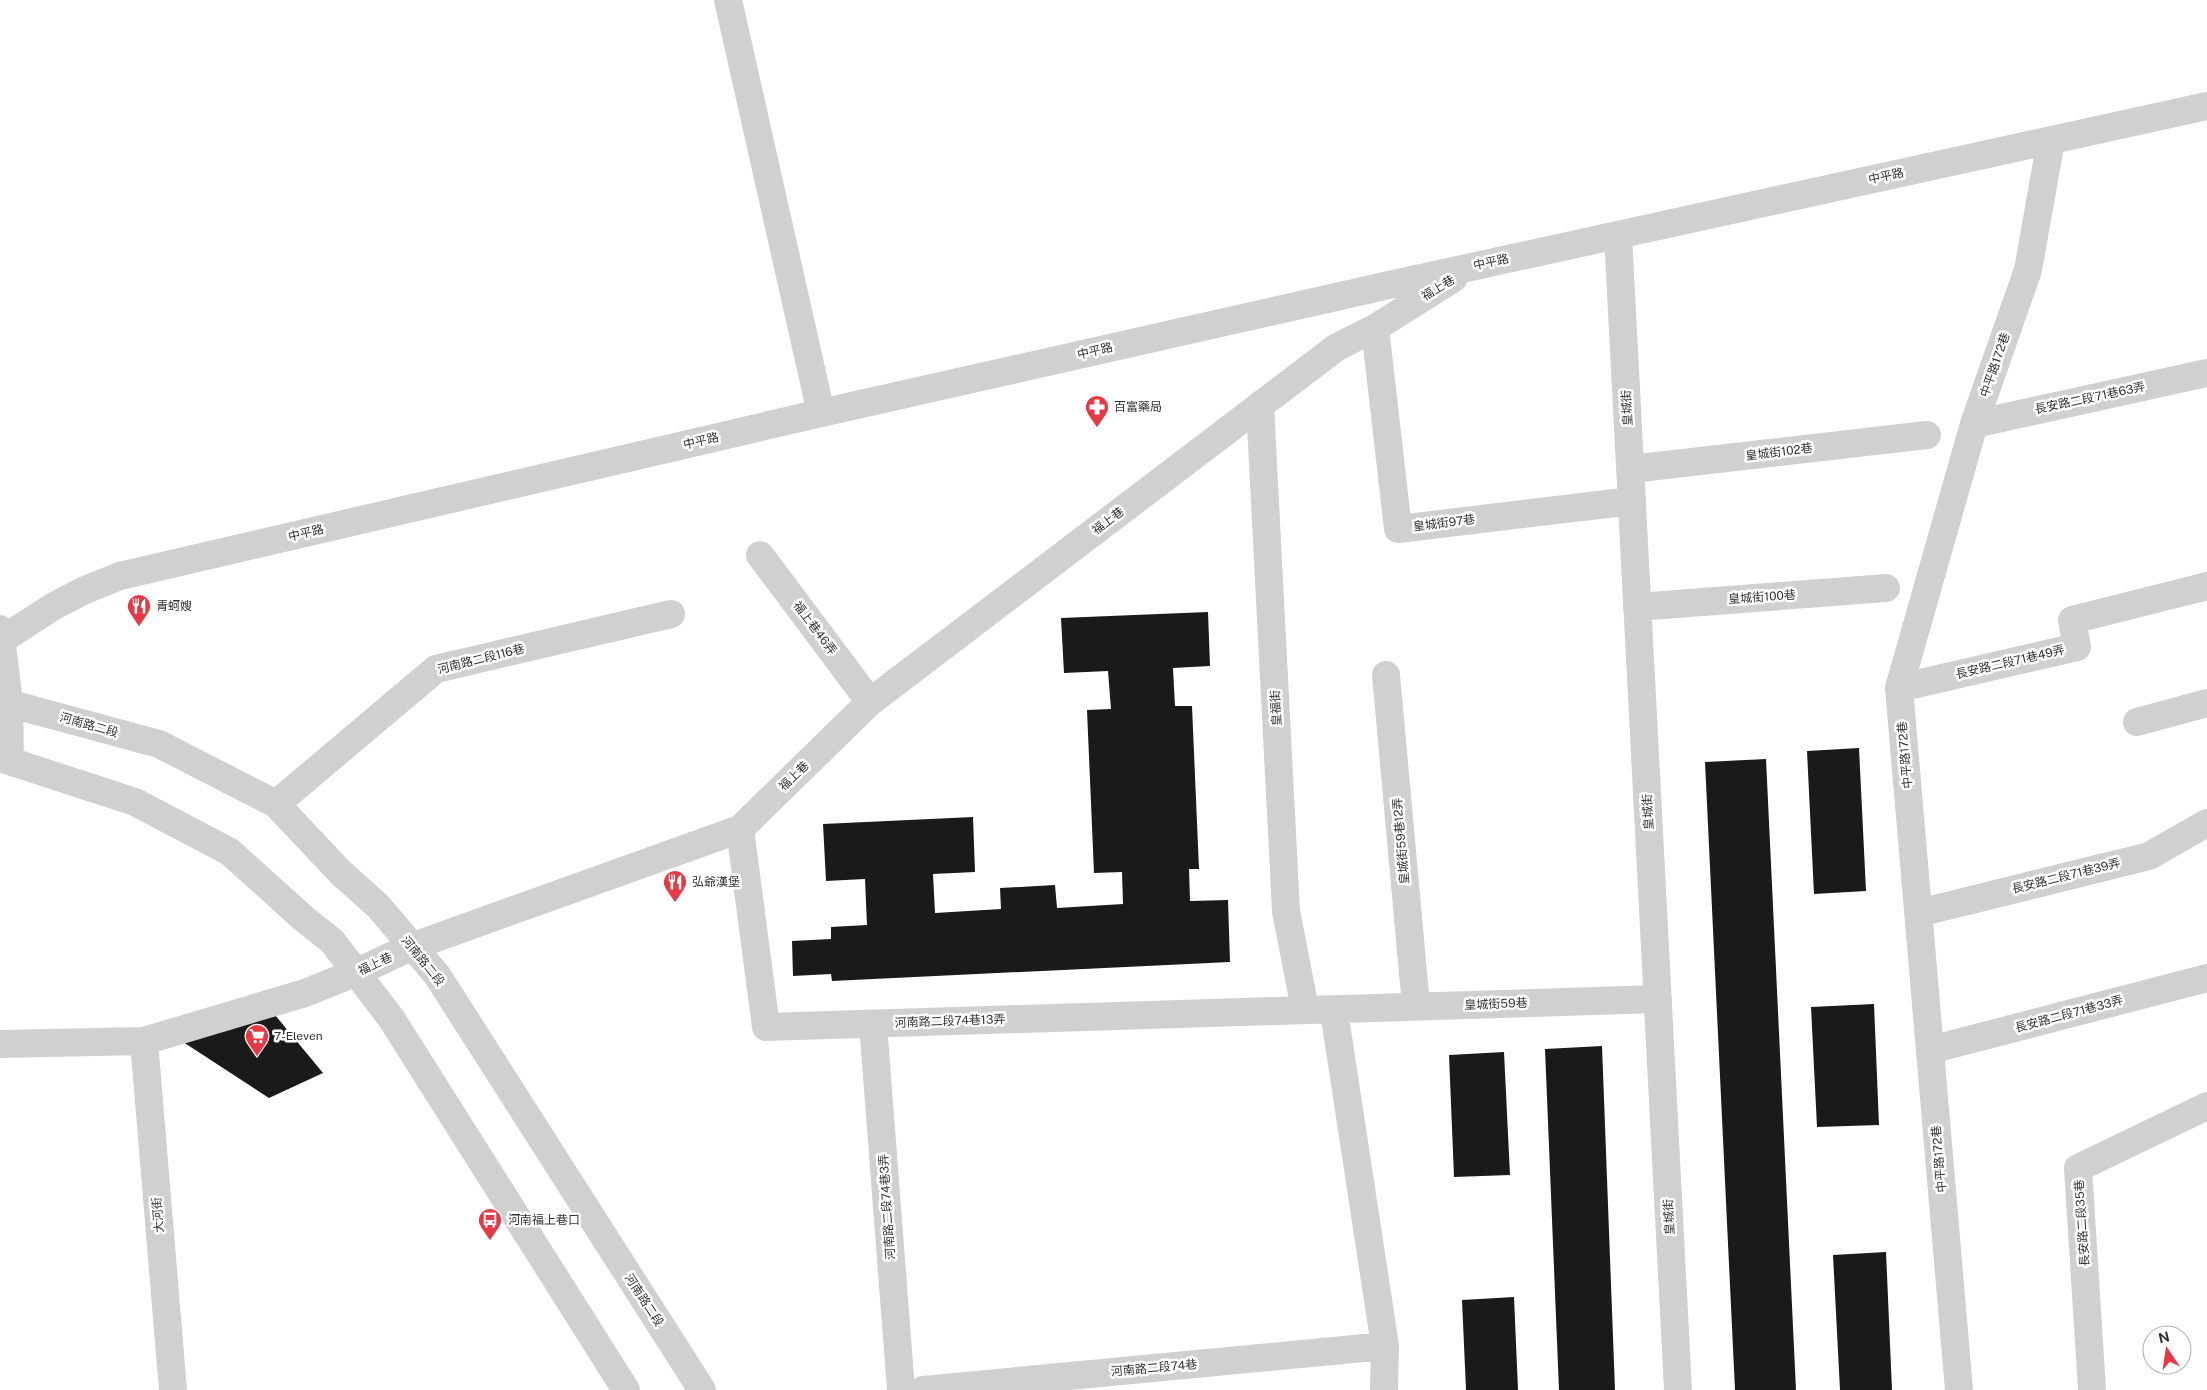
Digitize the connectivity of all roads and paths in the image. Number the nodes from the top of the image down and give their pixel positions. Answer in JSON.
{"nodes":[{"id":1,"x":728,"y":0,"type":"edge"},
{"id":2,"x":2206,"y":112,"type":"edge"},
{"id":3,"x":2051,"y":140,"type":"junction"},
{"id":4,"x":1618,"y":235,"type":"junction"},
{"id":5,"x":1474,"y":266,"type":"junction"},
{"id":6,"x":1375,"y":328,"type":"junction"},
{"id":7,"x":2207,"y":372,"type":"edge"},
{"id":8,"x":1260,"y":405,"type":"junction"},
{"id":9,"x":821,"y":413,"type":"junction"},
{"id":10,"x":1974,"y":424,"type":"junction"},
{"id":11,"x":1927,"y":435,"type":"dead end"},
{"id":12,"x":1631,"y":469,"type":"junction"},
{"id":13,"x":1632,"y":501,"type":"junction"},
{"id":14,"x":760,"y":555,"type":"dead end"},
{"id":15,"x":2207,"y":586,"type":"edge"},
{"id":16,"x":1886,"y":588,"type":"dead end"},
{"id":17,"x":1637,"y":607,"type":"junction"},
{"id":18,"x":671,"y":614,"type":"dead end"},
{"id":19,"x":1,"y":636,"type":"edge"},
{"id":20,"x":1386,"y":675,"type":"dead end"},
{"id":21,"x":1899,"y":688,"type":"junction"},
{"id":22,"x":4,"y":701,"type":"edge"},
{"id":23,"x":870,"y":702,"type":"junction"},
{"id":24,"x":2207,"y":703,"type":"edge"},
{"id":25,"x":2137,"y":722,"type":"dead end"},
{"id":26,"x":5,"y":759,"type":"edge"},
{"id":27,"x":276,"y":804,"type":"junction"},
{"id":28,"x":2207,"y":823,"type":"edge"},
{"id":29,"x":740,"y":829,"type":"junction"},
{"id":30,"x":1919,"y":912,"type":"junction"},
{"id":31,"x":411,"y":947,"type":"junction"},
{"id":32,"x":357,"y":972,"type":"junction"},
{"id":33,"x":2207,"y":978,"type":"edge"},
{"id":34,"x":1658,"y":999,"type":"junction"},
{"id":35,"x":1416,"y":1006,"type":"junction"},
{"id":36,"x":1305,"y":1009,"type":"junction"},
{"id":37,"x":1334,"y":1011,"type":"junction"},
{"id":38,"x":873,"y":1024,"type":"junction"},
{"id":39,"x":144,"y":1041,"type":"junction"},
{"id":40,"x":0,"y":1044,"type":"edge"},
{"id":41,"x":1930,"y":1050,"type":"junction"},
{"id":42,"x":2207,"y":1106,"type":"edge"},
{"id":43,"x":1385,"y":1346,"type":"junction"},
{"id":44,"x":173,"y":1390,"type":"edge"},
{"id":45,"x":626,"y":1390,"type":"edge"},
{"id":46,"x":702,"y":1390,"type":"edge"},
{"id":47,"x":902,"y":1390,"type":"edge"},
{"id":48,"x":923,"y":1390,"type":"edge"},
{"id":49,"x":1384,"y":1390,"type":"edge"},
{"id":50,"x":1678,"y":1390,"type":"edge"},
{"id":51,"x":1959,"y":1390,"type":"edge"},
{"id":52,"x":2092,"y":1390,"type":"edge"}],
"edges":[{"from":1,"to":9,"type":"street"},
{"from":2,"to":3,"type":"street","name":"中平路"},
{"from":3,"to":4,"type":"street","name":"中平路"},
{"from":3,"to":10,"type":"street","name":"中平路172巷"},
{"from":4,"to":5,"type":"street","name":"中平路"},
{"from":4,"to":12,"type":"street","name":"皇城街"},
{"from":5,"to":6,"type":"street","name":"福上巷"},
{"from":5,"to":9,"type":"street","name":"中平路"},
{"from":6,"to":8,"type":"street","name":"福上巷"},
{"from":6,"to":13,"type":"street","name":"皇城街97巷"},
{"from":7,"to":10,"type":"street","name":"長安路二段˙71巷63弄"},
{"from":8,"to":23,"type":"street","name":"福上巷"},
{"from":8,"to":36,"type":"street","name":"皇福街"},
{"from":9,"to":19,"type":"street","name":"中平路"},
{"from":10,"to":21,"type":"street","name":"中平路172巷"},
{"from":11,"to":12,"type":"street","name":"皇城街102巷"},
{"from":12,"to":13,"type":"street","name":"皇城街"},
{"from":13,"to":17,"type":"street","name":"皇城街"},
{"from":14,"to":23,"type":"street","name":"福上巷46弄"},
{"from":15,"to":21,"type":"street","name":"長安路二段71巷49弄"},
{"from":16,"to":17,"type":"street","name":"皇城街100巷"},
{"from":17,"to":34,"type":"street","name":"皇城街"},
{"from":18,"to":27,"type":"street","name":"河南路二段116巷"},
{"from":19,"to":22,"type":"street"},
{"from":20,"to":35,"type":"street","name":"皇城街59巷12弄"},
{"from":21,"to":30,"type":"street","name":"中平路172巷"},
{"from":22,"to":26,"type":"street"},
{"from":22,"to":27,"type":"street","name":"河南路二段"},
{"from":23,"to":29,"type":"street","name":"福上巷"},
{"from":24,"to":25,"type":"street"},
{"from":26,"to":32,"type":"street"},
{"from":27,"to":31,"type":"street","name":"河南路二段"},
{"from":28,"to":30,"type":"street","name":"長安路二段71巷39弄"},
{"from":29,"to":31,"type":"street","name":"福上巷"},
{"from":29,"to":38,"type":"street","name":"河南路二段74巷13弄"},
{"from":30,"to":41,"type":"street","name":"中平路172巷"},
{"from":31,"to":32,"type":"street","name":"福上巷"},
{"from":31,"to":46,"type":"street","name":"河南路二段"},
{"from":32,"to":39,"type":"street","name":"福上巷"},
{"from":32,"to":45,"type":"street"},
{"from":33,"to":41,"type":"street","name":"長安路二段71巷33弄"},
{"from":34,"to":35,"type":"street","name":"皇城街59巷"},
{"from":34,"to":50,"type":"street","name":"皇城街"},
{"from":35,"to":37,"type":"street","name":"皇城街59巷"},
{"from":36,"to":37,"type":"street","name":"河南路二段74巷13弄"},
{"from":36,"to":38,"type":"street","name":"河南路二段74巷13弄"},
{"from":37,"to":43,"type":"street"},
{"from":38,"to":47,"type":"street","name":"河南路二段74巷3弄"},
{"from":39,"to":40,"type":"street","name":"福上巷"},
{"from":39,"to":44,"type":"street","name":"大河街"},
{"from":41,"to":51,"type":"street","name":"中平路172巷"},
{"from":42,"to":52,"type":"street","name":"長安路二段35巷"},
{"from":43,"to":48,"type":"street","name":"河南路二段74巷"},
{"from":43,"to":49,"type":"street"}]}
